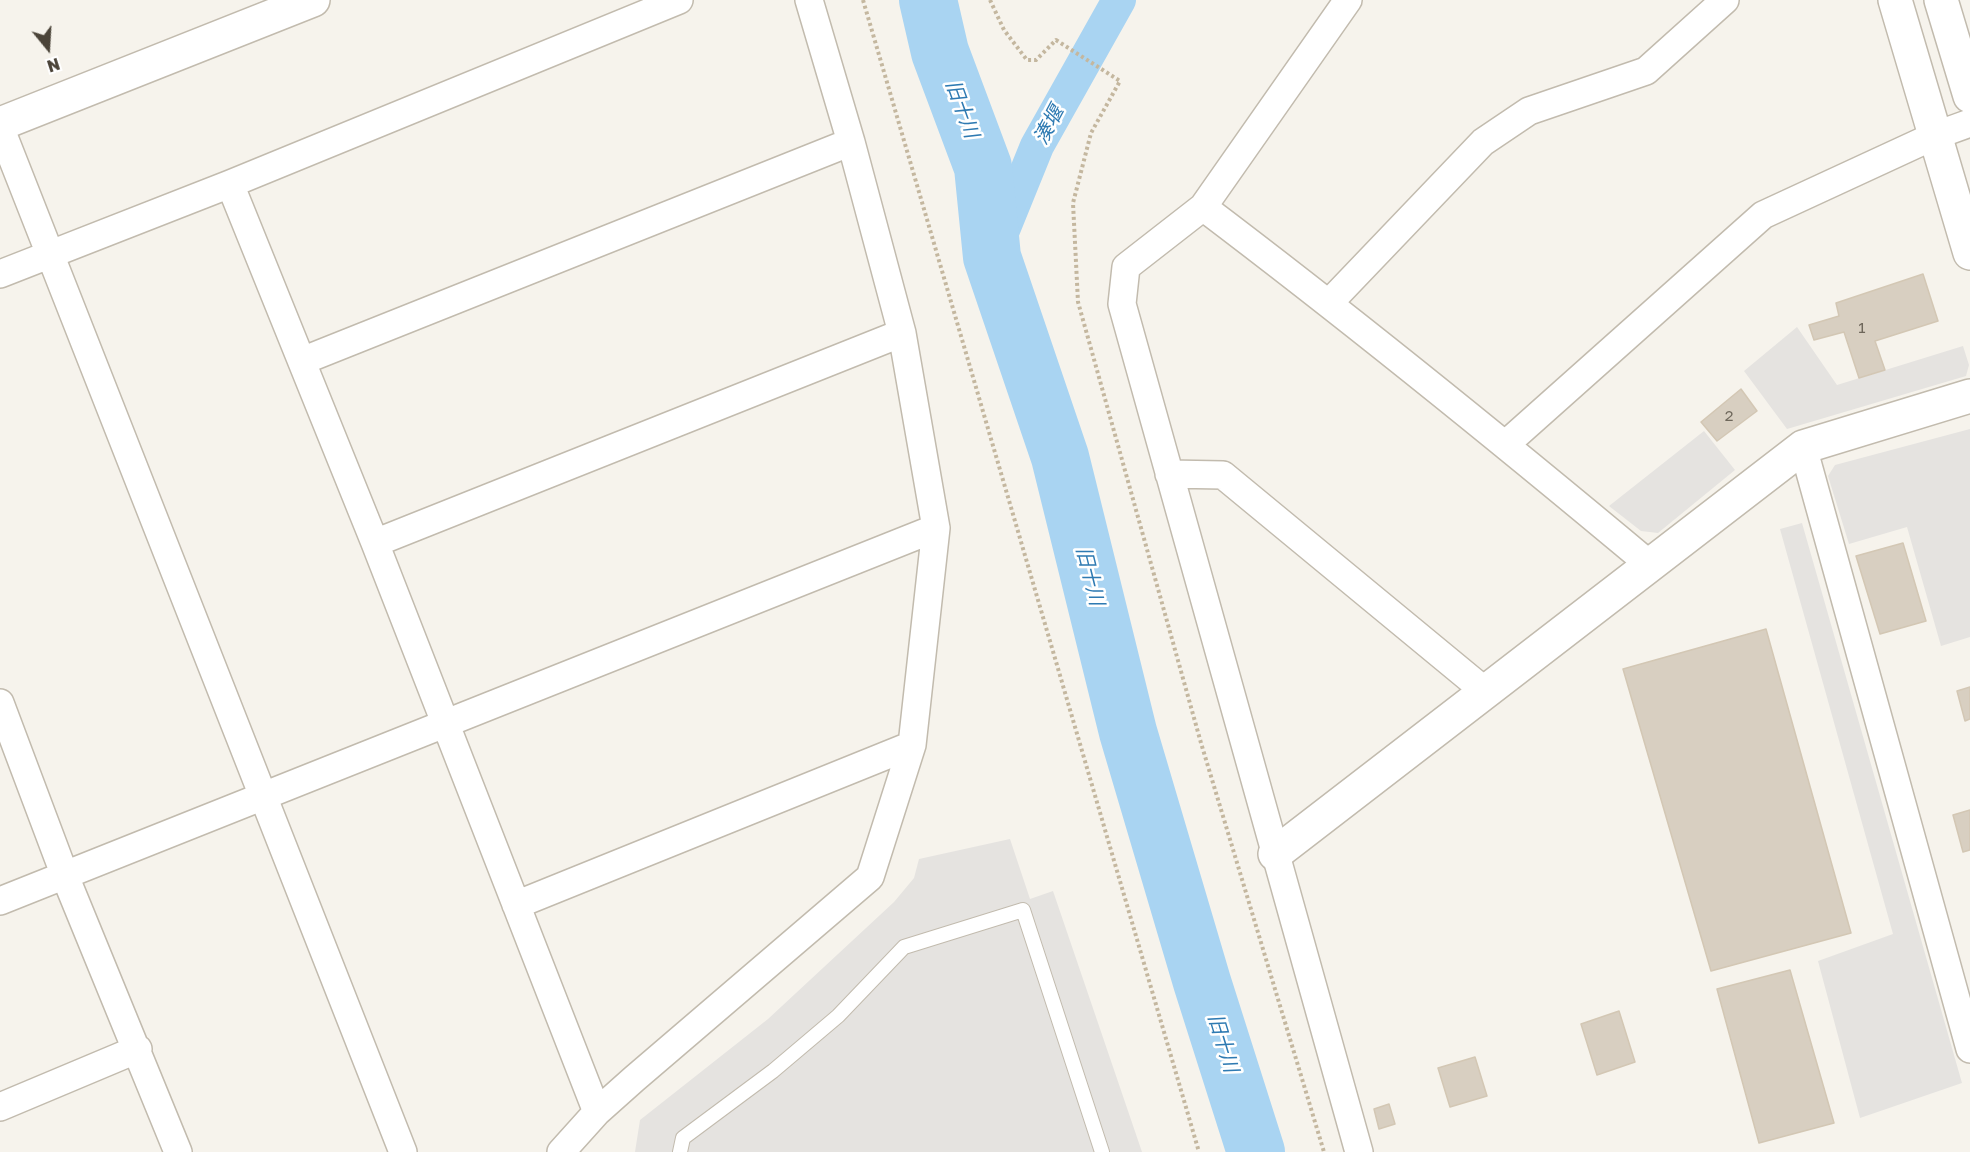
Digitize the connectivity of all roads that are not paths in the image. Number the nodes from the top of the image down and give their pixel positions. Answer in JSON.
{"nodes":[{"id":1,"x":313,"y":0,"type":"edge"},
{"id":2,"x":679,"y":0,"type":"edge"},
{"id":3,"x":808,"y":0,"type":"edge"},
{"id":4,"x":1348,"y":0,"type":"edge"},
{"id":5,"x":1725,"y":0,"type":"edge"},
{"id":6,"x":1895,"y":0,"type":"edge"},
{"id":7,"x":1941,"y":0,"type":"edge"},
{"id":8,"x":1970,"y":96,"type":"edge"},
{"id":9,"x":1970,"y":123,"type":"edge"},
{"id":10,"x":0,"y":125,"type":"edge"},
{"id":11,"x":1934,"y":136,"type":"junction"},
{"id":12,"x":851,"y":142,"type":"junction"},
{"id":13,"x":230,"y":184,"type":"junction"},
{"id":14,"x":1203,"y":207,"type":"junction"},
{"id":15,"x":1970,"y":253,"type":"edge"},
{"id":16,"x":49,"y":254,"type":"junction"},
{"id":17,"x":0,"y":274,"type":"edge"},
{"id":18,"x":1329,"y":303,"type":"junction"},
{"id":19,"x":902,"y":333,"type":"junction"},
{"id":20,"x":302,"y":361,"type":"junction"},
{"id":21,"x":1970,"y":396,"type":"edge"},
{"id":22,"x":1506,"y":444,"type":"junction"},
{"id":23,"x":1803,"y":447,"type":"junction"},
{"id":24,"x":1169,"y":474,"type":"junction"},
{"id":25,"x":936,"y":528,"type":"junction"},
{"id":26,"x":375,"y":543,"type":"junction"},
{"id":27,"x":1649,"y":564,"type":"junction"},
{"id":28,"x":1486,"y":692,"type":"junction"},
{"id":29,"x":0,"y":703,"type":"edge"},
{"id":30,"x":446,"y":723,"type":"junction"},
{"id":31,"x":912,"y":745,"type":"junction"},
{"id":32,"x":263,"y":798,"type":"junction"},
{"id":33,"x":1275,"y":854,"type":"junction"},
{"id":34,"x":65,"y":876,"type":"junction"},
{"id":35,"x":0,"y":901,"type":"edge"},
{"id":36,"x":516,"y":905,"type":"junction"},
{"id":37,"x":1970,"y":1049,"type":"edge"},
{"id":38,"x":138,"y":1050,"type":"junction"},
{"id":39,"x":0,"y":1107,"type":"edge"},
{"id":40,"x":597,"y":1112,"type":"junction"},
{"id":41,"x":178,"y":1152,"type":"edge"},
{"id":42,"x":403,"y":1152,"type":"edge"},
{"id":43,"x":561,"y":1152,"type":"edge"},
{"id":44,"x":680,"y":1152,"type":"edge"},
{"id":45,"x":1102,"y":1152,"type":"edge"},
{"id":46,"x":1359,"y":1152,"type":"edge"}],
"edges":[{"from":1,"to":10,"type":"street"},
{"from":2,"to":13,"type":"street"},
{"from":3,"to":12,"type":"street"},
{"from":4,"to":14,"type":"street"},
{"from":5,"to":18,"type":"street"},
{"from":6,"to":11,"type":"street"},
{"from":7,"to":8,"type":"street"},
{"from":9,"to":11,"type":"street"},
{"from":10,"to":16,"type":"street"},
{"from":11,"to":15,"type":"street"},
{"from":11,"to":22,"type":"street"},
{"from":12,"to":19,"type":"street"},
{"from":12,"to":20,"type":"street"},
{"from":13,"to":16,"type":"street"},
{"from":13,"to":20,"type":"street"},
{"from":14,"to":18,"type":"street"},
{"from":14,"to":24,"type":"street"},
{"from":16,"to":17,"type":"street"},
{"from":16,"to":32,"type":"street"},
{"from":18,"to":22,"type":"street"},
{"from":19,"to":25,"type":"street"},
{"from":19,"to":26,"type":"street"},
{"from":20,"to":26,"type":"street"},
{"from":21,"to":23,"type":"street"},
{"from":22,"to":27,"type":"street"},
{"from":23,"to":27,"type":"street"},
{"from":23,"to":37,"type":"street"},
{"from":24,"to":28,"type":"street"},
{"from":24,"to":33,"type":"street"},
{"from":25,"to":30,"type":"street"},
{"from":25,"to":31,"type":"street"},
{"from":26,"to":30,"type":"street"},
{"from":27,"to":28,"type":"street"},
{"from":28,"to":33,"type":"street"},
{"from":29,"to":34,"type":"street"},
{"from":30,"to":32,"type":"street"},
{"from":30,"to":36,"type":"street"},
{"from":31,"to":36,"type":"street"},
{"from":31,"to":40,"type":"street"},
{"from":32,"to":34,"type":"street"},
{"from":32,"to":42,"type":"street"},
{"from":33,"to":46,"type":"street"},
{"from":34,"to":35,"type":"street"},
{"from":34,"to":38,"type":"street"},
{"from":36,"to":40,"type":"street"},
{"from":38,"to":39,"type":"street"},
{"from":38,"to":41,"type":"street"},
{"from":40,"to":43,"type":"street"},
{"from":44,"to":45,"type":"lane"}]}
